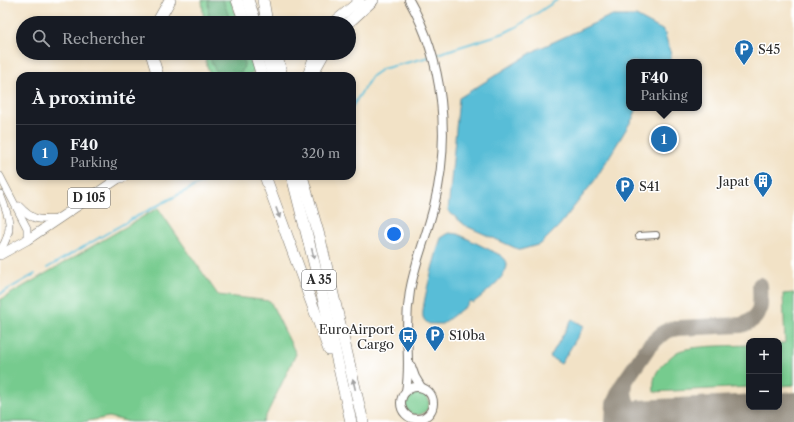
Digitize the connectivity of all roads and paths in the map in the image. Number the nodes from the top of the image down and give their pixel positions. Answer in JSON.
{"nodes":[{"id":1,"x":170,"y":0,"type":"edge"},
{"id":2,"x":237,"y":0,"type":"edge"},
{"id":3,"x":248,"y":0,"type":"edge"},
{"id":4,"x":262,"y":0,"type":"edge"},
{"id":5,"x":359,"y":0,"type":"edge"},
{"id":6,"x":373,"y":0,"type":"edge"},
{"id":7,"x":409,"y":0,"type":"edge"},
{"id":8,"x":161,"y":16,"type":"edge"},
{"id":9,"x":243,"y":16,"type":"edge"},
{"id":10,"x":254,"y":16,"type":"edge"},
{"id":11,"x":265,"y":16,"type":"edge"},
{"id":12,"x":341,"y":16,"type":"edge"},
{"id":13,"x":356,"y":16,"type":"edge"},
{"id":14,"x":153,"y":60,"type":"edge"},
{"id":15,"x":257,"y":60,"type":"edge"},
{"id":16,"x":268,"y":60,"type":"edge"},
{"id":17,"x":278,"y":60,"type":"edge"},
{"id":18,"x":313,"y":60,"type":"edge"},
{"id":19,"x":320,"y":60,"type":"edge"},
{"id":20,"x":157,"y":72,"type":"edge"},
{"id":21,"x":261,"y":72,"type":"edge"},
{"id":22,"x":272,"y":72,"type":"edge"},
{"id":23,"x":281,"y":72,"type":"edge"},
{"id":24,"x":308,"y":72,"type":"edge"},
{"id":25,"x":313,"y":72,"type":"edge"},
{"id":26,"x":0,"y":176,"type":"edge"},
{"id":27,"x":116,"y":180,"type":"edge"},
{"id":28,"x":266,"y":180,"type":"edge"},
{"id":29,"x":293,"y":180,"type":"edge"},
{"id":30,"x":305,"y":180,"type":"edge"},
{"id":31,"x":310,"y":180,"type":"edge"},
{"id":32,"x":0,"y":194,"type":"edge"},
{"id":33,"x":14,"y":200,"type":"junction"},
{"id":34,"x":58,"y":219,"type":"junction"},
{"id":35,"x":315,"y":220,"type":"junction"},
{"id":36,"x":656,"y":235,"type":"dead end"},
{"id":37,"x":639,"y":236,"type":"dead end"},
{"id":38,"x":27,"y":240,"type":"junction"},
{"id":39,"x":0,"y":250,"type":"edge"},
{"id":40,"x":0,"y":255,"type":"edge"},
{"id":41,"x":409,"y":360,"type":"junction"},
{"id":42,"x":342,"y":384,"type":"junction"},
{"id":43,"x":421,"y":387,"type":"junction"},
{"id":44,"x":406,"y":391,"type":"junction"},
{"id":45,"x":425,"y":419,"type":"edge"},
{"id":46,"x":412,"y":420,"type":"edge"},
{"id":47,"x":351,"y":422,"type":"edge"},
{"id":48,"x":363,"y":422,"type":"edge"}],
"edges":[{"from":1,"to":8,"type":"highway"},
{"from":2,"to":9,"type":"highway"},
{"from":3,"to":10,"type":"highway"},
{"from":4,"to":11,"type":"highway"},
{"from":5,"to":12,"type":"main road"},
{"from":6,"to":13,"type":"highway"},
{"from":7,"to":41,"type":"main road"},
{"from":14,"to":20,"type":"highway"},
{"from":15,"to":21,"type":"highway"},
{"from":16,"to":22,"type":"highway"},
{"from":17,"to":23,"type":"highway"},
{"from":18,"to":24,"type":"main road"},
{"from":19,"to":25,"type":"highway"},
{"from":26,"to":33,"type":"street"},
{"from":27,"to":34,"type":"main road","number":"D 105"},
{"from":28,"to":42,"type":"highway","one_way":true},
{"from":29,"to":42,"type":"highway","number":"A 35","one_way":true},
{"from":30,"to":35,"type":"highway","number":"A 35"},
{"from":31,"to":35,"type":"highway"},
{"from":32,"to":39,"type":"street"},
{"from":33,"to":34,"type":"street"},
{"from":33,"to":38,"type":"street"},
{"from":34,"to":38,"type":"main road","number":"D 105"},
{"from":48,"to":35,"type":"highway","number":"A 35","one_way":true},
{"from":36,"to":37,"type":"street"},
{"from":38,"to":40,"type":"main road","number":"D 105"},
{"from":41,"to":43,"type":"main road"},
{"from":41,"to":44,"type":"main road"},
{"from":42,"to":47,"type":"highway","number":"A 35"},
{"from":43,"to":44,"type":"main road"},
{"from":43,"to":45,"type":"main road"},
{"from":44,"to":46,"type":"main road"},
{"from":45,"to":46,"type":"main road"}]}
